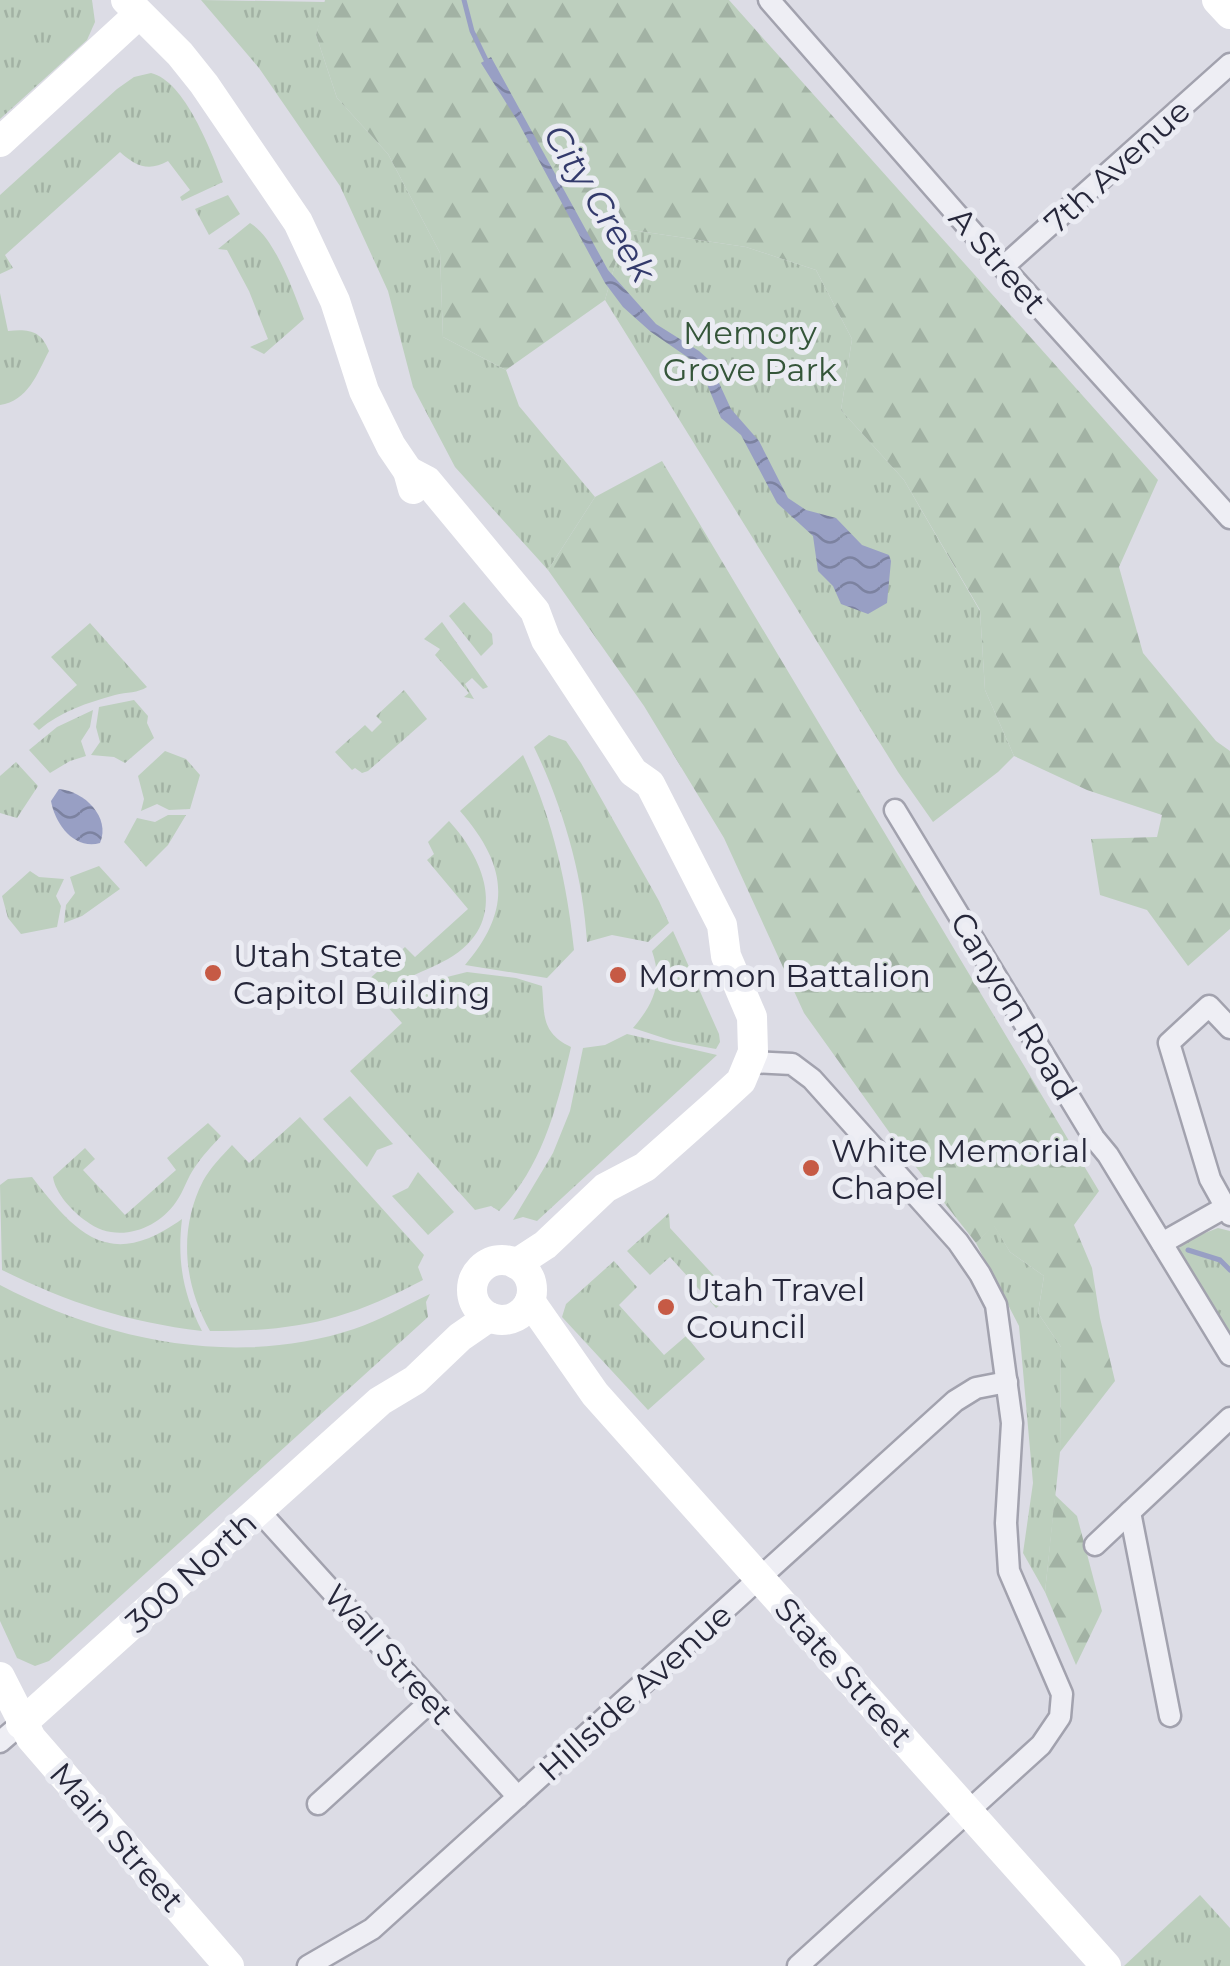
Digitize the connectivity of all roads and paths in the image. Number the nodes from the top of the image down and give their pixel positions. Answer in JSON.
{"nodes":[{"id":1,"x":1217,"y":0,"type":"edge"},
{"id":2,"x":779,"y":4,"type":"edge"},
{"id":3,"x":137,"y":5,"type":"edge"},
{"id":4,"x":1230,"y":14,"type":"edge"},
{"id":5,"x":1230,"y":64,"type":"edge"},
{"id":6,"x":0,"y":142,"type":"edge"},
{"id":7,"x":1003,"y":267,"type":"junction"},
{"id":8,"x":1230,"y":517,"type":"edge"},
{"id":9,"x":895,"y":810,"type":"dead end"},
{"id":10,"x":1230,"y":1028,"type":"edge"},
{"id":11,"x":750,"y":1062,"type":"junction"},
{"id":12,"x":1227,"y":1212,"type":"edge"},
{"id":13,"x":1162,"y":1243,"type":"junction"},
{"id":14,"x":508,"y":1297,"type":"junction"},
{"id":15,"x":1230,"y":1355,"type":"edge"},
{"id":16,"x":1007,"y":1382,"type":"junction"},
{"id":17,"x":1230,"y":1418,"type":"edge"},
{"id":18,"x":260,"y":1511,"type":"junction"},
{"id":19,"x":1130,"y":1512,"type":"junction"},
{"id":20,"x":1095,"y":1544,"type":"dead end"},
{"id":21,"x":760,"y":1578,"type":"junction"},
{"id":22,"x":0,"y":1677,"type":"edge"},
{"id":23,"x":431,"y":1701,"type":"junction"},
{"id":24,"x":1170,"y":1716,"type":"dead end"},
{"id":25,"x":7,"y":1728,"type":"edge"},
{"id":26,"x":518,"y":1797,"type":"junction"},
{"id":27,"x":318,"y":1804,"type":"dead end"},
{"id":28,"x":969,"y":1812,"type":"junction"},
{"id":29,"x":229,"y":1966,"type":"edge"},
{"id":30,"x":308,"y":1966,"type":"edge"},
{"id":31,"x":798,"y":1966,"type":"edge"},
{"id":32,"x":1106,"y":1966,"type":"edge"}],
"edges":[{"from":1,"to":4,"type":"street"},
{"from":2,"to":7,"type":"street","name":"A Street"},
{"from":3,"to":6,"type":"street"},
{"from":3,"to":11,"type":"street"},
{"from":5,"to":7,"type":"street","name":"7th Avenue"},
{"from":7,"to":8,"type":"street","name":"A Street"},
{"from":9,"to":13,"type":"street","name":"Canyon Road"},
{"from":10,"to":12,"type":"street"},
{"from":11,"to":14,"type":"street","name":"300 North"},
{"from":11,"to":16,"type":"street"},
{"from":12,"to":13,"type":"street"},
{"from":13,"to":15,"type":"street","name":"Canyon Road"},
{"from":14,"to":18,"type":"street","name":"300 North"},
{"from":14,"to":21,"type":"street","name":"State Street"},
{"from":16,"to":21,"type":"street","name":"Hillside Avenue"},
{"from":16,"to":28,"type":"street"},
{"from":17,"to":19,"type":"street"},
{"from":18,"to":23,"type":"street","name":"Wall Street"},
{"from":18,"to":25,"type":"street","name":"300 North"},
{"from":19,"to":20,"type":"street"},
{"from":19,"to":24,"type":"street"},
{"from":21,"to":26,"type":"street","name":"Hillside Avenue"},
{"from":21,"to":28,"type":"street","name":"State Street"},
{"from":22,"to":25,"type":"street","name":"Main Street"},
{"from":23,"to":26,"type":"street","name":"Wall Street"},
{"from":23,"to":27,"type":"street"},
{"from":25,"to":29,"type":"street","name":"Main Street"},
{"from":26,"to":30,"type":"street","name":"Hillside Avenue"},
{"from":28,"to":31,"type":"street"},
{"from":28,"to":32,"type":"street","name":"State Street"}]}
